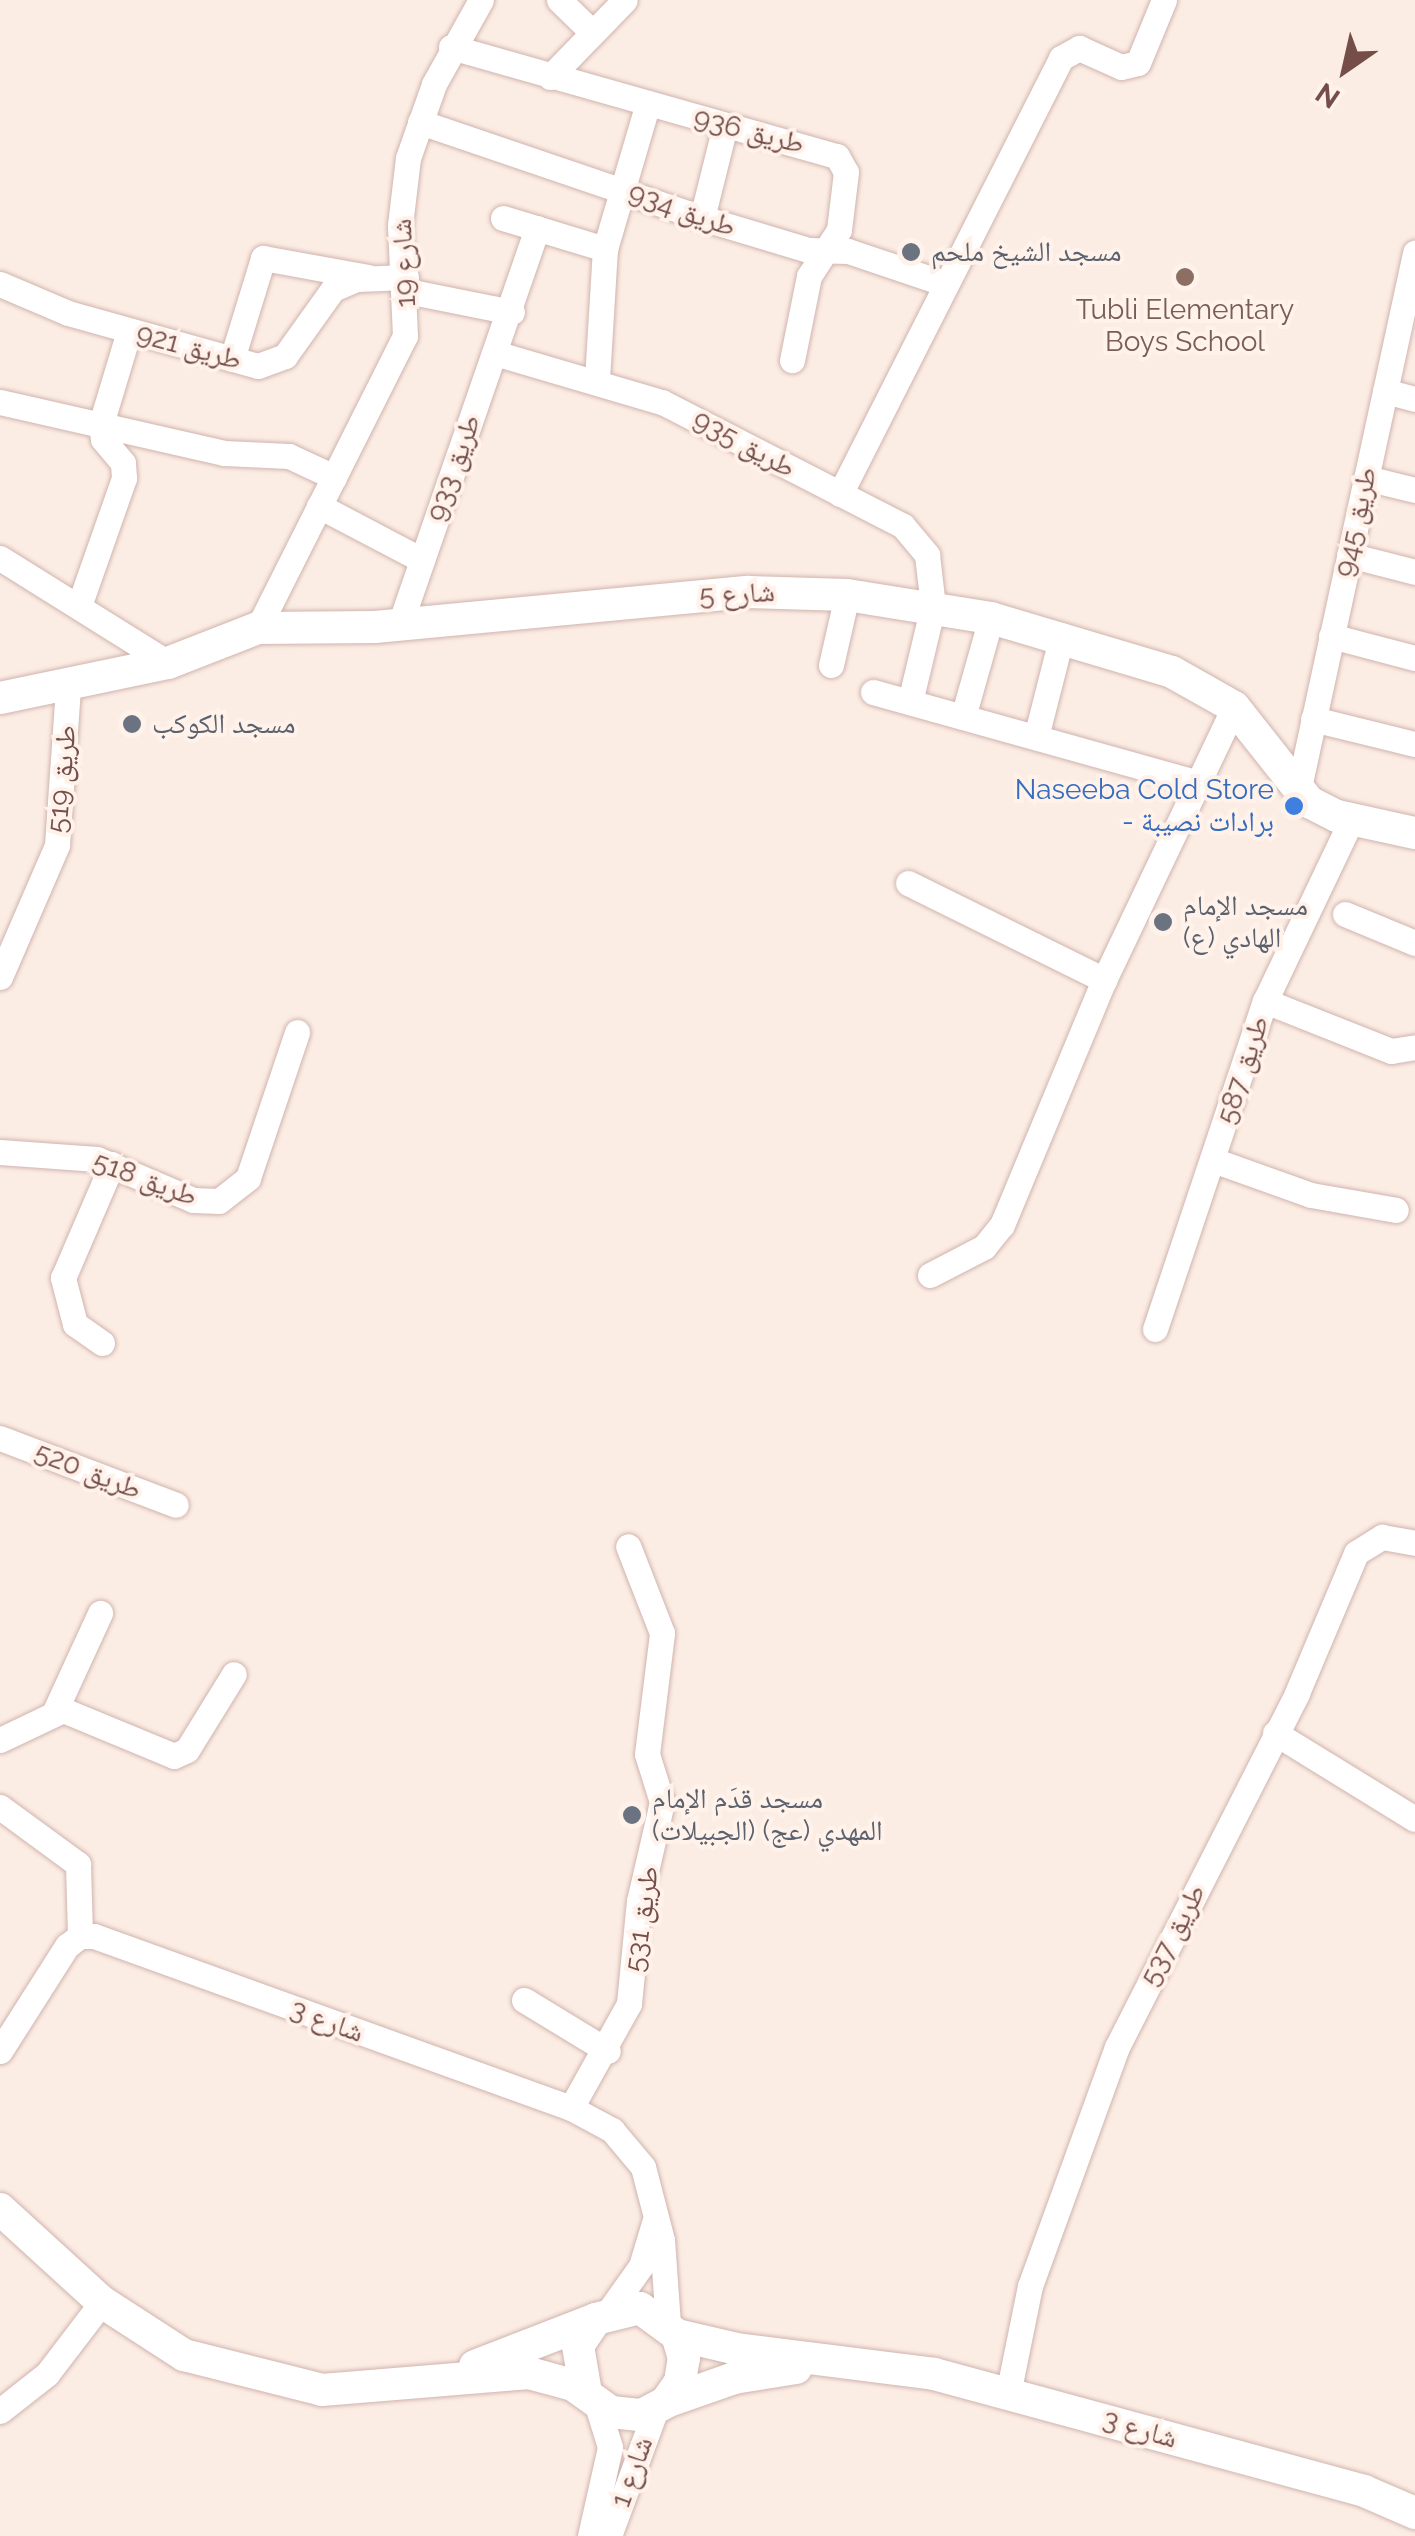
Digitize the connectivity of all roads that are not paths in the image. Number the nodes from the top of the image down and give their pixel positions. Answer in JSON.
{"nodes":[{"id":1,"x":481,"y":0,"type":"edge"},
{"id":2,"x":559,"y":0,"type":"edge"},
{"id":3,"x":625,"y":0,"type":"edge"},
{"id":4,"x":1164,"y":0,"type":"edge"},
{"id":5,"x":592,"y":33,"type":"junction"},
{"id":6,"x":451,"y":47,"type":"junction"},
{"id":7,"x":550,"y":76,"type":"junction"},
{"id":8,"x":648,"y":103,"type":"junction"},
{"id":9,"x":420,"y":122,"type":"junction"},
{"id":10,"x":725,"y":126,"type":"junction"},
{"id":11,"x":622,"y":189,"type":"junction"},
{"id":12,"x":503,"y":218,"type":"dead end"},
{"id":13,"x":702,"y":218,"type":"junction"},
{"id":14,"x":537,"y":228,"type":"junction"},
{"id":15,"x":606,"y":248,"type":"junction"},
{"id":16,"x":829,"y":250,"type":"junction"},
{"id":17,"x":1415,"y":253,"type":"edge"},
{"id":18,"x":370,"y":277,"type":"junction"},
{"id":19,"x":0,"y":284,"type":"edge"},
{"id":20,"x":406,"y":284,"type":"junction"},
{"id":21,"x":946,"y":284,"type":"junction"},
{"id":22,"x":512,"y":312,"type":"junction"},
{"id":23,"x":1408,"y":315,"type":"edge"},
{"id":24,"x":128,"y":331,"type":"junction"},
{"id":25,"x":494,"y":353,"type":"junction"},
{"id":26,"x":232,"y":359,"type":"junction"},
{"id":27,"x":792,"y":360,"type":"dead end"},
{"id":28,"x":596,"y":379,"type":"junction"},
{"id":29,"x":1385,"y":391,"type":"junction"},
{"id":30,"x":1415,"y":399,"type":"edge"},
{"id":31,"x":0,"y":402,"type":"edge"},
{"id":32,"x":100,"y":424,"type":"junction"},
{"id":33,"x":334,"y":477,"type":"junction"},
{"id":34,"x":1366,"y":478,"type":"junction"},
{"id":35,"x":1415,"y":490,"type":"edge"},
{"id":36,"x":840,"y":494,"type":"junction"},
{"id":37,"x":319,"y":506,"type":"junction"},
{"id":38,"x":1349,"y":555,"type":"junction"},
{"id":39,"x":0,"y":558,"type":"edge"},
{"id":40,"x":422,"y":560,"type":"junction"},
{"id":41,"x":1415,"y":572,"type":"edge"},
{"id":42,"x":847,"y":595,"type":"junction"},
{"id":43,"x":79,"y":606,"type":"junction"},
{"id":44,"x":933,"y":606,"type":"junction"},
{"id":45,"x":992,"y":618,"type":"junction"},
{"id":46,"x":400,"y":624,"type":"junction"},
{"id":47,"x":258,"y":628,"type":"junction"},
{"id":48,"x":1062,"y":635,"type":"junction"},
{"id":49,"x":1331,"y":636,"type":"junction"},
{"id":50,"x":1415,"y":658,"type":"edge"},
{"id":51,"x":168,"y":663,"type":"junction"},
{"id":52,"x":831,"y":665,"type":"dead end"},
{"id":53,"x":68,"y":688,"type":"junction"},
{"id":54,"x":873,"y":692,"type":"dead end"},
{"id":55,"x":0,"y":698,"type":"edge"},
{"id":56,"x":910,"y":702,"type":"junction"},
{"id":57,"x":1234,"y":707,"type":"junction"},
{"id":58,"x":964,"y":717,"type":"junction"},
{"id":59,"x":1313,"y":720,"type":"junction"},
{"id":60,"x":1036,"y":737,"type":"junction"},
{"id":61,"x":1415,"y":744,"type":"edge"},
{"id":62,"x":1196,"y":782,"type":"junction"},
{"id":63,"x":1298,"y":792,"type":"junction"},
{"id":64,"x":1352,"y":819,"type":"junction"},
{"id":65,"x":1415,"y":833,"type":"edge"},
{"id":66,"x":908,"y":882,"type":"dead end"},
{"id":67,"x":1345,"y":914,"type":"dead end"},
{"id":68,"x":1415,"y":943,"type":"edge"},
{"id":69,"x":0,"y":977,"type":"edge"},
{"id":70,"x":1104,"y":980,"type":"junction"},
{"id":71,"x":1265,"y":1002,"type":"junction"},
{"id":72,"x":297,"y":1032,"type":"dead end"},
{"id":73,"x":1415,"y":1047,"type":"edge"},
{"id":74,"x":0,"y":1152,"type":"edge"},
{"id":75,"x":1214,"y":1160,"type":"junction"},
{"id":76,"x":112,"y":1164,"type":"junction"},
{"id":77,"x":1396,"y":1210,"type":"dead end"},
{"id":78,"x":930,"y":1274,"type":"dead end"},
{"id":79,"x":1155,"y":1329,"type":"dead end"},
{"id":80,"x":102,"y":1343,"type":"dead end"},
{"id":81,"x":0,"y":1438,"type":"edge"},
{"id":82,"x":176,"y":1504,"type":"dead end"},
{"id":83,"x":1415,"y":1543,"type":"edge"},
{"id":84,"x":628,"y":1546,"type":"dead end"},
{"id":85,"x":100,"y":1613,"type":"dead end"},
{"id":86,"x":234,"y":1674,"type":"dead end"},
{"id":87,"x":55,"y":1711,"type":"junction"},
{"id":88,"x":1276,"y":1733,"type":"junction"},
{"id":89,"x":0,"y":1740,"type":"edge"},
{"id":90,"x":0,"y":1808,"type":"edge"},
{"id":91,"x":1415,"y":1819,"type":"edge"},
{"id":92,"x":80,"y":1936,"type":"junction"},
{"id":93,"x":524,"y":2000,"type":"dead end"},
{"id":94,"x":0,"y":2051,"type":"edge"},
{"id":95,"x":608,"y":2051,"type":"junction"},
{"id":96,"x":571,"y":2108,"type":"junction"},
{"id":97,"x":0,"y":2209,"type":"edge"},
{"id":98,"x":656,"y":2214,"type":"junction"},
{"id":99,"x":102,"y":2302,"type":"junction"},
{"id":100,"x":603,"y":2315,"type":"junction"},
{"id":101,"x":673,"y":2329,"type":"junction"},
{"id":102,"x":860,"y":2363,"type":"junction"},
{"id":103,"x":428,"y":2382,"type":"junction"},
{"id":104,"x":1008,"y":2394,"type":"junction"},
{"id":105,"x":591,"y":2399,"type":"junction"},
{"id":106,"x":4,"y":2403,"type":"edge"},
{"id":107,"x":661,"y":2406,"type":"junction"},
{"id":108,"x":1415,"y":2514,"type":"edge"},
{"id":109,"x":590,"y":2536,"type":"edge"},
{"id":110,"x":609,"y":2536,"type":"edge"}],
"edges":[{"from":1,"to":6,"type":"street","name":"شارع 19"},
{"from":2,"to":5,"type":"street"},
{"from":3,"to":5,"type":"street"},
{"from":4,"to":21,"type":"street"},
{"from":5,"to":7,"type":"street"},
{"from":6,"to":7,"type":"street","name":"طريق 936"},
{"from":6,"to":9,"type":"street","name":"شارع 19"},
{"from":7,"to":8,"type":"street","name":"طريق 936"},
{"from":8,"to":10,"type":"street","name":"طريق 936"},
{"from":8,"to":11,"type":"street"},
{"from":9,"to":11,"type":"street","name":"طريق 934"},
{"from":9,"to":20,"type":"street","name":"شارع 19"},
{"from":10,"to":13,"type":"street"},
{"from":10,"to":16,"type":"street","name":"طريق 936"},
{"from":11,"to":13,"type":"street","name":"طريق 934"},
{"from":11,"to":15,"type":"street"},
{"from":12,"to":14,"type":"street"},
{"from":13,"to":16,"type":"street","name":"طريق 934"},
{"from":14,"to":15,"type":"street"},
{"from":14,"to":22,"type":"street","name":"طريق 933"},
{"from":15,"to":28,"type":"street"},
{"from":16,"to":21,"type":"street","name":"طريق 934"},
{"from":16,"to":27,"type":"street","name":"طريق 936"},
{"from":17,"to":23,"type":"street","name":"طريق 945"},
{"from":18,"to":20,"type":"street","name":"طريق 921"},
{"from":18,"to":26,"type":"street","name":"طريق 921"},
{"from":18,"to":26,"type":"street"},
{"from":19,"to":24,"type":"street","name":"طريق 921"},
{"from":20,"to":22,"type":"street"},
{"from":20,"to":33,"type":"street","name":"شارع 19"},
{"from":21,"to":36,"type":"street"},
{"from":22,"to":25,"type":"street","name":"طريق 933"},
{"from":23,"to":29,"type":"street","name":"طريق 945"},
{"from":24,"to":26,"type":"street","name":"طريق 921"},
{"from":24,"to":32,"type":"street"},
{"from":25,"to":28,"type":"street","name":"طريق 935"},
{"from":25,"to":40,"type":"street","name":"طريق 933"},
{"from":28,"to":36,"type":"street","name":"طريق 935"},
{"from":29,"to":30,"type":"street"},
{"from":29,"to":34,"type":"street","name":"طريق 945"},
{"from":31,"to":32,"type":"street"},
{"from":32,"to":33,"type":"street"},
{"from":32,"to":43,"type":"street"},
{"from":33,"to":37,"type":"street","name":"شارع 19"},
{"from":34,"to":35,"type":"street"},
{"from":34,"to":38,"type":"street","name":"طريق 945"},
{"from":36,"to":44,"type":"street","name":"طريق 935"},
{"from":37,"to":40,"type":"street"},
{"from":37,"to":47,"type":"street","name":"شارع 19"},
{"from":38,"to":41,"type":"street"},
{"from":38,"to":49,"type":"street","name":"طريق 945"},
{"from":39,"to":43,"type":"street"},
{"from":40,"to":46,"type":"street","name":"طريق 933"},
{"from":42,"to":44,"type":"street","name":"شارع 5"},
{"from":42,"to":46,"type":"street","name":"شارع 5"},
{"from":42,"to":52,"type":"street"},
{"from":43,"to":51,"type":"street"},
{"from":44,"to":45,"type":"street","name":"شارع 5"},
{"from":44,"to":56,"type":"street"},
{"from":45,"to":48,"type":"street","name":"شارع 5"},
{"from":45,"to":58,"type":"street"},
{"from":46,"to":47,"type":"street","name":"شارع 5"},
{"from":47,"to":51,"type":"street","name":"شارع 5"},
{"from":48,"to":57,"type":"street","name":"شارع 5"},
{"from":48,"to":60,"type":"street"},
{"from":49,"to":50,"type":"street"},
{"from":49,"to":59,"type":"street","name":"طريق 945"},
{"from":51,"to":53,"type":"street","name":"شارع 5"},
{"from":53,"to":55,"type":"street","name":"شارع 5"},
{"from":53,"to":69,"type":"street","name":"طريق 519"},
{"from":54,"to":56,"type":"street"},
{"from":56,"to":58,"type":"street"},
{"from":57,"to":62,"type":"street"},
{"from":57,"to":63,"type":"street","name":"شارع 5"},
{"from":58,"to":60,"type":"street"},
{"from":59,"to":61,"type":"street"},
{"from":59,"to":63,"type":"street","name":"طريق 945"},
{"from":60,"to":62,"type":"street"},
{"from":62,"to":70,"type":"street"},
{"from":63,"to":64,"type":"street","name":"شارع 5"},
{"from":64,"to":65,"type":"street","name":"شارع 5"},
{"from":64,"to":71,"type":"street","name":"طريق 587"},
{"from":66,"to":70,"type":"street"},
{"from":67,"to":68,"type":"street"},
{"from":70,"to":78,"type":"street"},
{"from":71,"to":73,"type":"street"},
{"from":71,"to":75,"type":"street","name":"طريق 587"},
{"from":72,"to":76,"type":"street","name":"طريق 518"},
{"from":74,"to":76,"type":"street","name":"طريق 518"},
{"from":75,"to":77,"type":"street"},
{"from":75,"to":79,"type":"street","name":"طريق 587"},
{"from":76,"to":80,"type":"street"},
{"from":81,"to":82,"type":"street","name":"طريق 520"},
{"from":83,"to":88,"type":"street","name":"طريق 537"},
{"from":84,"to":95,"type":"street","name":"طريق 531"},
{"from":85,"to":87,"type":"street"},
{"from":86,"to":87,"type":"street"},
{"from":87,"to":89,"type":"street"},
{"from":88,"to":91,"type":"street"},
{"from":88,"to":104,"type":"street","name":"طريق 537"},
{"from":90,"to":92,"type":"street"},
{"from":92,"to":94,"type":"street"},
{"from":92,"to":96,"type":"street","name":"شارع 3"},
{"from":93,"to":95,"type":"street"},
{"from":95,"to":96,"type":"street","name":"طريق 531"},
{"from":96,"to":98,"type":"street","name":"شارع 3"},
{"from":97,"to":99,"type":"street"},
{"from":98,"to":100,"type":"street"},
{"from":98,"to":101,"type":"street","name":"شارع 3"},
{"from":99,"to":103,"type":"street"},
{"from":99,"to":106,"type":"street"},
{"from":100,"to":101,"type":"street"},
{"from":100,"to":103,"type":"street"},
{"from":100,"to":105,"type":"street"},
{"from":101,"to":102,"type":"street","name":"شارع 3"},
{"from":101,"to":107,"type":"street"},
{"from":102,"to":104,"type":"street","name":"شارع 3"},
{"from":102,"to":107,"type":"street","name":"شارع 3"},
{"from":103,"to":105,"type":"street"},
{"from":104,"to":108,"type":"street","name":"شارع 3"},
{"from":105,"to":107,"type":"street"},
{"from":105,"to":109,"type":"street","name":"شارع 1"},
{"from":107,"to":110,"type":"street","name":"شارع 1"}]}
